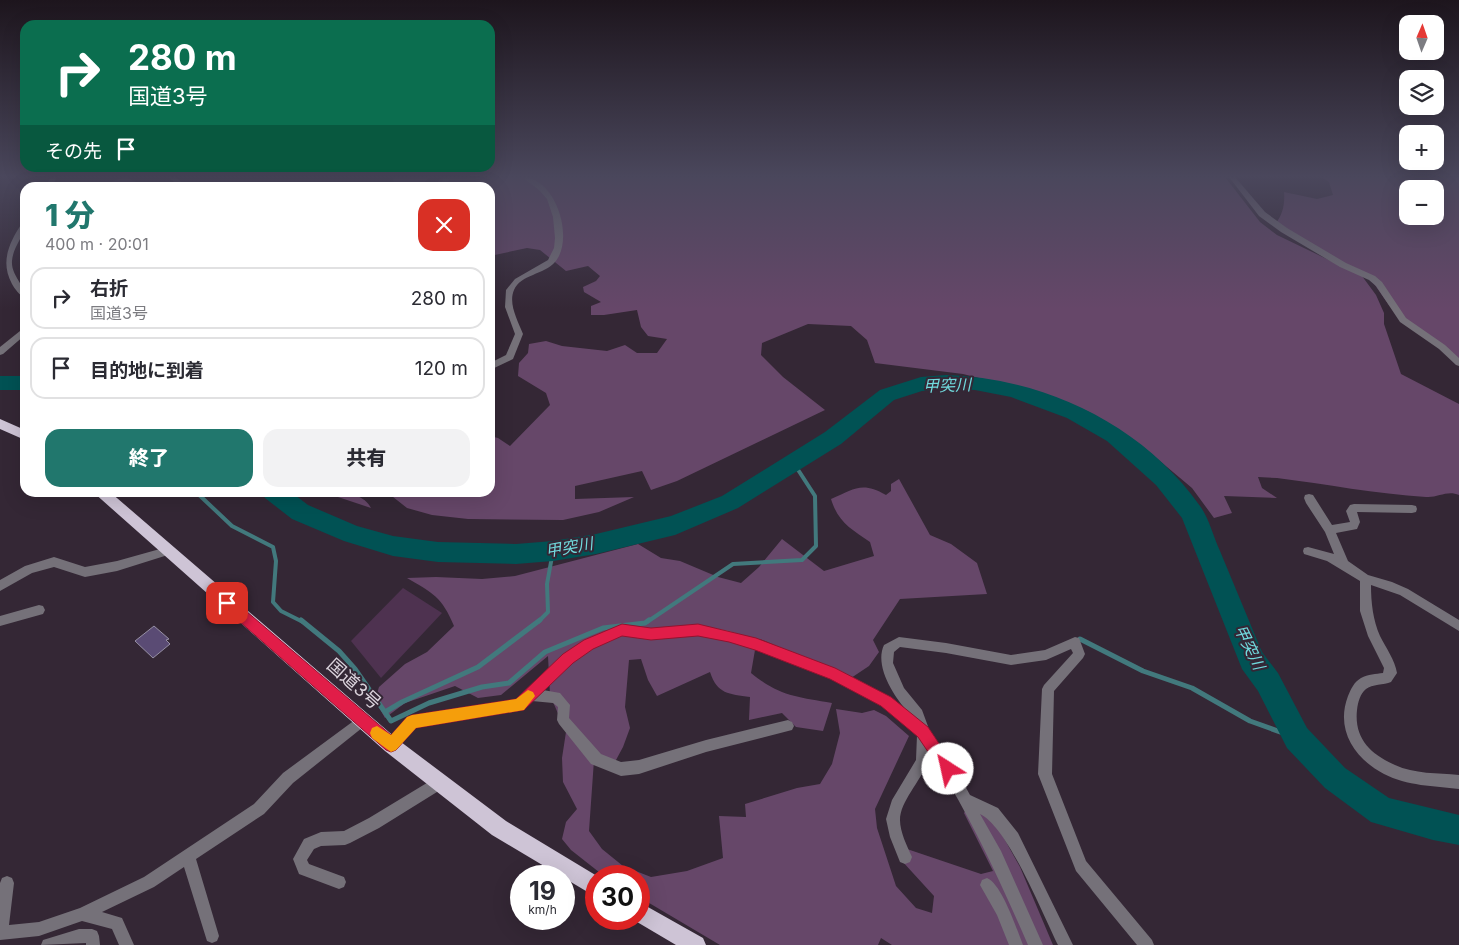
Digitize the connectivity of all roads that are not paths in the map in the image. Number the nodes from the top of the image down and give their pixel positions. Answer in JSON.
{"nodes":[{"id":1,"x":557,"y":221,"type":"edge"},
{"id":2,"x":1272,"y":221,"type":"edge"},
{"id":3,"x":20,"y":232,"type":"edge"},
{"id":4,"x":20,"y":292,"type":"edge"},
{"id":5,"x":20,"y":334,"type":"edge"},
{"id":6,"x":0,"y":352,"type":"edge"},
{"id":7,"x":1459,"y":363,"type":"edge"},
{"id":8,"x":495,"y":366,"type":"edge"},
{"id":9,"x":0,"y":424,"type":"edge"},
{"id":10,"x":20,"y":433,"type":"edge"},
{"id":11,"x":106,"y":497,"type":"edge"},
{"id":12,"x":1309,"y":498,"type":"dead end"},
{"id":13,"x":1412,"y":508,"type":"dead end"},
{"id":14,"x":1329,"y":530,"type":"junction"},
{"id":15,"x":1308,"y":550,"type":"dead end"},
{"id":16,"x":167,"y":551,"type":"junction"},
{"id":17,"x":1343,"y":562,"type":"junction"},
{"id":18,"x":1365,"y":579,"type":"junction"},
{"id":19,"x":0,"y":586,"type":"edge"},
{"id":20,"x":39,"y":610,"type":"dead end"},
{"id":21,"x":0,"y":621,"type":"edge"},
{"id":22,"x":1459,"y":626,"type":"edge"},
{"id":23,"x":530,"y":695,"type":"junction"},
{"id":24,"x":363,"y":720,"type":"junction"},
{"id":25,"x":788,"y":726,"type":"dead end"},
{"id":26,"x":923,"y":732,"type":"junction"},
{"id":27,"x":391,"y":745,"type":"junction"},
{"id":28,"x":440,"y":782,"type":"junction"},
{"id":29,"x":1459,"y":782,"type":"edge"},
{"id":30,"x":965,"y":800,"type":"junction"},
{"id":31,"x":188,"y":857,"type":"junction"},
{"id":32,"x":906,"y":857,"type":"dead end"},
{"id":33,"x":585,"y":880,"type":"edge"},
{"id":34,"x":339,"y":882,"type":"dead end"},
{"id":35,"x":7,"y":883,"type":"dead end"},
{"id":36,"x":987,"y":885,"type":"dead end"},
{"id":37,"x":82,"y":914,"type":"junction"},
{"id":38,"x":650,"y":918,"type":"edge"},
{"id":39,"x":0,"y":933,"type":"edge"},
{"id":40,"x":212,"y":936,"type":"dead end"},
{"id":41,"x":93,"y":943,"type":"dead end"},
{"id":42,"x":48,"y":945,"type":"edge"},
{"id":43,"x":127,"y":945,"type":"edge"},
{"id":44,"x":696,"y":945,"type":"edge"},
{"id":45,"x":1016,"y":945,"type":"edge"},
{"id":46,"x":1036,"y":945,"type":"edge"},
{"id":47,"x":1066,"y":945,"type":"edge"},
{"id":48,"x":1147,"y":945,"type":"edge"}],
"edges":[{"from":1,"to":8,"type":"street"},
{"from":2,"to":7,"type":"street"},
{"from":3,"to":4,"type":"street"},
{"from":5,"to":6,"type":"street"},
{"from":9,"to":10,"type":"highway"},
{"from":11,"to":16,"type":"highway","name":"国道3号"},
{"from":12,"to":14,"type":"street"},
{"from":13,"to":14,"type":"street"},
{"from":14,"to":17,"type":"street"},
{"from":15,"to":17,"type":"street"},
{"from":16,"to":19,"type":"street"},
{"from":16,"to":24,"type":"highway","name":"国道3号"},
{"from":17,"to":18,"type":"street"},
{"from":18,"to":22,"type":"street"},
{"from":18,"to":29,"type":"street"},
{"from":20,"to":21,"type":"street"},
{"from":23,"to":25,"type":"street"},
{"from":23,"to":26,"type":"street"},
{"from":23,"to":27,"type":"street"},
{"from":24,"to":27,"type":"highway","name":"国道3号"},
{"from":24,"to":31,"type":"street"},
{"from":26,"to":30,"type":"street"},
{"from":26,"to":32,"type":"street"},
{"from":26,"to":48,"type":"street"},
{"from":27,"to":28,"type":"highway","name":"国道3号"},
{"from":28,"to":33,"type":"highway","name":"国道3号"},
{"from":28,"to":34,"type":"street"},
{"from":30,"to":46,"type":"street"},
{"from":30,"to":47,"type":"street"},
{"from":31,"to":37,"type":"street"},
{"from":31,"to":40,"type":"street"},
{"from":35,"to":39,"type":"street"},
{"from":36,"to":45,"type":"street"},
{"from":37,"to":39,"type":"street"},
{"from":37,"to":43,"type":"street"},
{"from":38,"to":44,"type":"highway"},
{"from":41,"to":42,"type":"street"}]}
